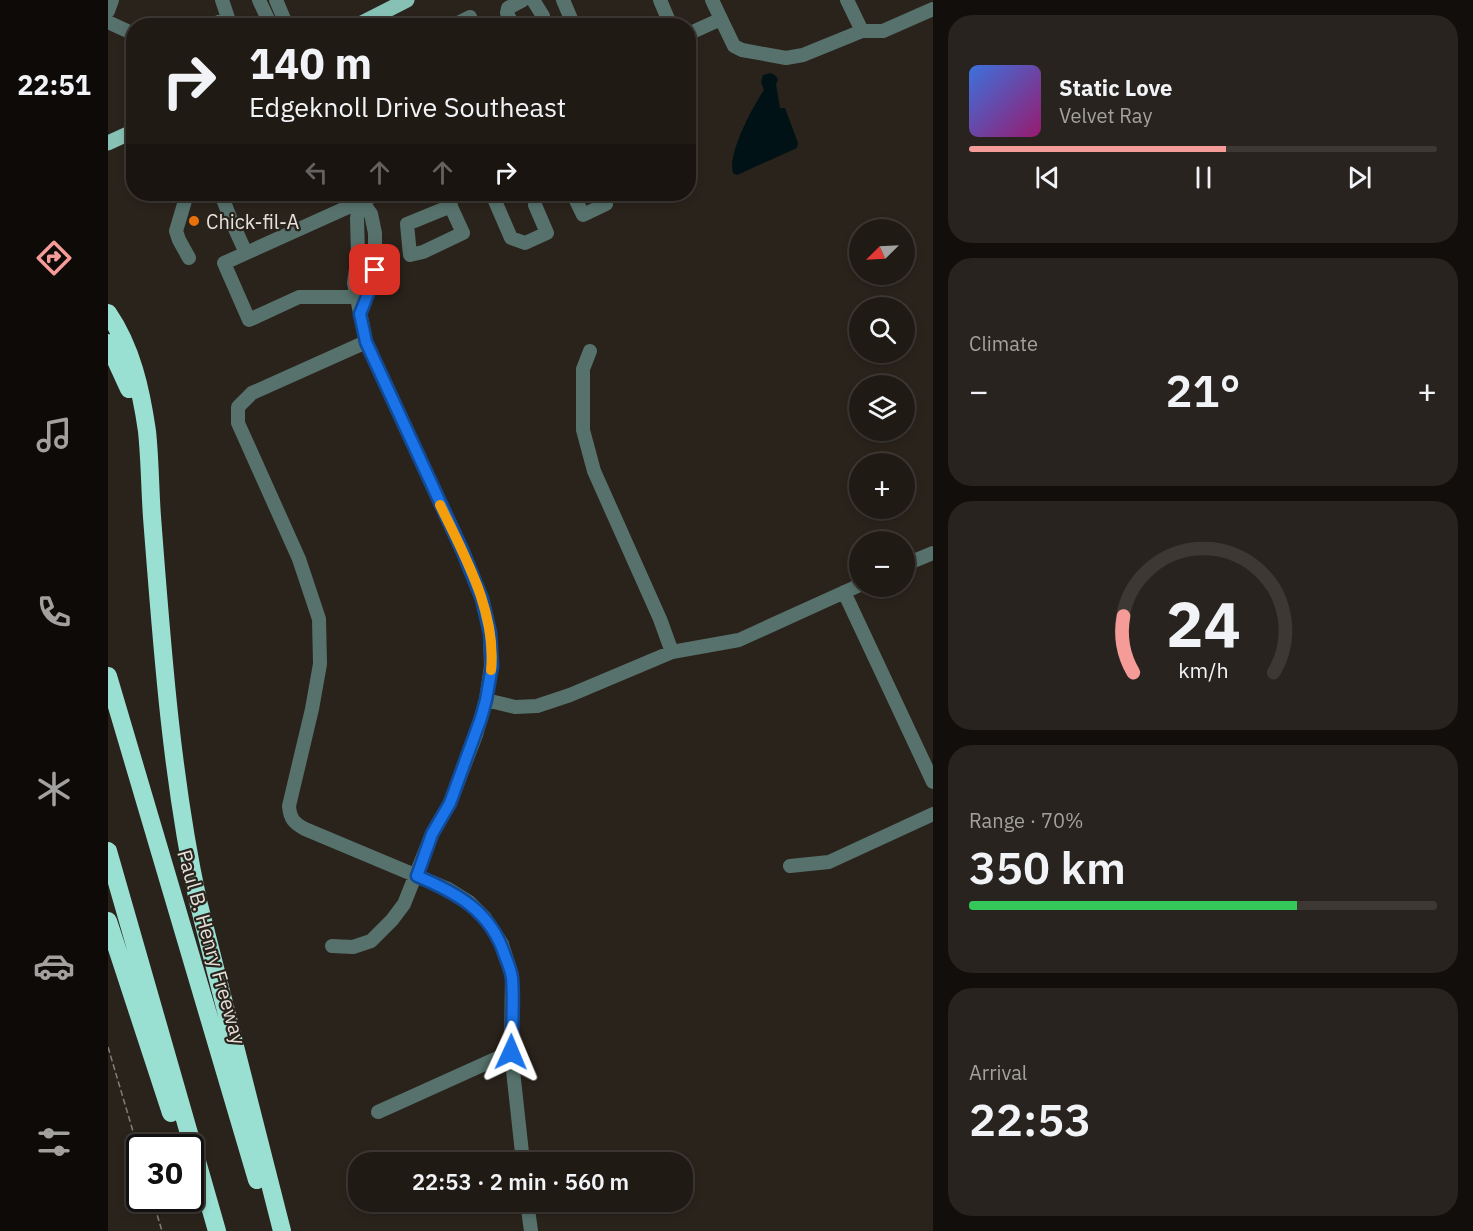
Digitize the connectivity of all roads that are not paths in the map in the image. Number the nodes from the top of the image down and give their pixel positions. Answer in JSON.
{"nodes":[{"id":1,"x":112,"y":0,"type":"edge"},
{"id":2,"x":259,"y":0,"type":"edge"},
{"id":3,"x":276,"y":0,"type":"edge"},
{"id":4,"x":407,"y":0,"type":"edge"},
{"id":5,"x":523,"y":0,"type":"edge"},
{"id":6,"x":533,"y":0,"type":"edge"},
{"id":7,"x":562,"y":0,"type":"edge"},
{"id":8,"x":660,"y":0,"type":"edge"},
{"id":9,"x":712,"y":0,"type":"edge"},
{"id":10,"x":847,"y":0,"type":"edge"},
{"id":11,"x":219,"y":1,"type":"edge"},
{"id":12,"x":933,"y":9,"type":"edge"},
{"id":13,"x":108,"y":11,"type":"edge"},
{"id":14,"x":543,"y":16,"type":"dead end"},
{"id":15,"x":228,"y":18,"type":"edge"},
{"id":16,"x":268,"y":18,"type":"edge"},
{"id":17,"x":283,"y":18,"type":"edge"},
{"id":18,"x":372,"y":18,"type":"edge"},
{"id":19,"x":510,"y":18,"type":"edge"},
{"id":20,"x":570,"y":18,"type":"edge"},
{"id":21,"x":668,"y":18,"type":"edge"},
{"id":22,"x":721,"y":19,"type":"junction"},
{"id":23,"x":108,"y":22,"type":"edge"},
{"id":24,"x":126,"y":30,"type":"edge"},
{"id":25,"x":696,"y":30,"type":"edge"},
{"id":26,"x":862,"y":31,"type":"junction"},
{"id":27,"x":126,"y":135,"type":"edge"},
{"id":28,"x":108,"y":143,"type":"edge"},
{"id":29,"x":184,"y":201,"type":"edge"},
{"id":30,"x":224,"y":201,"type":"edge"},
{"id":31,"x":350,"y":201,"type":"edge"},
{"id":32,"x":358,"y":201,"type":"edge"},
{"id":33,"x":361,"y":201,"type":"edge"},
{"id":34,"x":495,"y":201,"type":"edge"},
{"id":35,"x":577,"y":201,"type":"edge"},
{"id":36,"x":604,"y":201,"type":"edge"},
{"id":37,"x":536,"y":205,"type":"dead end"},
{"id":38,"x":246,"y":254,"type":"junction"},
{"id":39,"x":189,"y":258,"type":"dead end"},
{"id":40,"x":357,"y":297,"type":"junction"},
{"id":41,"x":108,"y":313,"type":"edge"},
{"id":42,"x":360,"y":314,"type":"junction"},
{"id":43,"x":366,"y":342,"type":"junction"},
{"id":44,"x":108,"y":343,"type":"edge"},
{"id":45,"x":590,"y":351,"type":"dead end"},
{"id":46,"x":152,"y":514,"type":"junction"},
{"id":47,"x":933,"y":553,"type":"edge"},
{"id":48,"x":915,"y":560,"type":"edge"},
{"id":49,"x":849,"y":590,"type":"edge"},
{"id":50,"x":844,"y":592,"type":"junction"},
{"id":51,"x":672,"y":652,"type":"junction"},
{"id":52,"x":108,"y":676,"type":"edge"},
{"id":53,"x":486,"y":700,"type":"junction"},
{"id":54,"x":933,"y":782,"type":"edge"},
{"id":55,"x":933,"y":814,"type":"edge"},
{"id":56,"x":108,"y":851,"type":"edge"},
{"id":57,"x":790,"y":866,"type":"dead end"},
{"id":58,"x":417,"y":876,"type":"junction"},
{"id":59,"x":108,"y":921,"type":"edge"},
{"id":60,"x":332,"y":946,"type":"dead end"},
{"id":61,"x":511,"y":1052,"type":"junction"},
{"id":62,"x":378,"y":1112,"type":"dead end"},
{"id":63,"x":177,"y":1134,"type":"edge"},
{"id":64,"x":522,"y":1152,"type":"edge"},
{"id":65,"x":203,"y":1212,"type":"edge"},
{"id":66,"x":527,"y":1212,"type":"edge"},
{"id":67,"x":527,"y":1230,"type":"edge"},
{"id":68,"x":209,"y":1231,"type":"edge"},
{"id":69,"x":217,"y":1231,"type":"edge"},
{"id":70,"x":272,"y":1231,"type":"edge"},
{"id":71,"x":282,"y":1231,"type":"edge"}],
"edges":[{"from":1,"to":13,"type":"street"},
{"from":2,"to":16,"type":"street"},
{"from":3,"to":17,"type":"street"},
{"from":4,"to":18,"type":"main road"},
{"from":5,"to":19,"type":"street"},
{"from":6,"to":14,"type":"street"},
{"from":7,"to":20,"type":"street"},
{"from":8,"to":21,"type":"street"},
{"from":9,"to":22,"type":"street"},
{"from":10,"to":26,"type":"street"},
{"from":11,"to":15,"type":"street"},
{"from":12,"to":26,"type":"street"},
{"from":22,"to":25,"type":"street"},
{"from":22,"to":26,"type":"street"},
{"from":23,"to":24,"type":"street"},
{"from":27,"to":28,"type":"main road"},
{"from":29,"to":39,"type":"street"},
{"from":30,"to":38,"type":"street"},
{"from":31,"to":38,"type":"street"},
{"from":32,"to":40,"type":"street"},
{"from":33,"to":42,"type":"street"},
{"from":34,"to":37,"type":"street"},
{"from":35,"to":36,"type":"street"},
{"from":38,"to":40,"type":"street"},
{"from":40,"to":42,"type":"street"},
{"from":41,"to":46,"type":"highway"},
{"from":42,"to":43,"type":"street"},
{"from":43,"to":53,"type":"street"},
{"from":43,"to":58,"type":"street"},
{"from":44,"to":46,"type":"highway"},
{"from":45,"to":51,"type":"street"},
{"from":46,"to":71,"type":"highway"},
{"from":47,"to":48,"type":"street"},
{"from":49,"to":50,"type":"street"},
{"from":50,"to":51,"type":"street"},
{"from":50,"to":54,"type":"street"},
{"from":51,"to":53,"type":"street"},
{"from":52,"to":70,"type":"highway","name":"Paul B. Henry Freeway"},
{"from":53,"to":58,"type":"street"},
{"from":55,"to":57,"type":"street"},
{"from":56,"to":69,"type":"highway"},
{"from":58,"to":60,"type":"street"},
{"from":58,"to":61,"type":"street"},
{"from":59,"to":63,"type":"highway"},
{"from":61,"to":62,"type":"street"},
{"from":61,"to":64,"type":"street"},
{"from":65,"to":68,"type":"highway"},
{"from":66,"to":67,"type":"street"}]}
